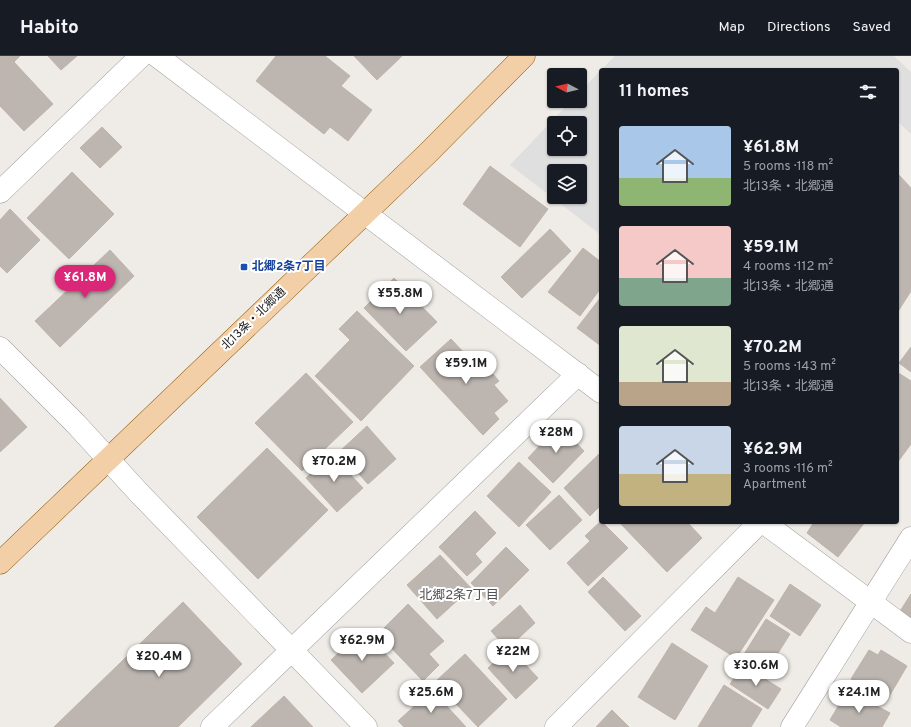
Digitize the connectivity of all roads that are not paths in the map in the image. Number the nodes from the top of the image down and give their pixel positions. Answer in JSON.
{"nodes":[{"id":1,"x":141,"y":56,"type":"edge"},
{"id":2,"x":157,"y":56,"type":"edge"},
{"id":3,"x":524,"y":56,"type":"edge"},
{"id":4,"x":0,"y":192,"type":"edge"},
{"id":5,"x":365,"y":214,"type":"junction"},
{"id":6,"x":0,"y":348,"type":"edge"},
{"id":7,"x":578,"y":374,"type":"junction"},
{"id":8,"x":599,"y":390,"type":"edge"},
{"id":9,"x":108,"y":459,"type":"junction"},
{"id":10,"x":760,"y":524,"type":"edge"},
{"id":11,"x":765,"y":524,"type":"edge"},
{"id":12,"x":911,"y":538,"type":"edge"},
{"id":13,"x":0,"y":563,"type":"edge"},
{"id":14,"x":872,"y":602,"type":"junction"},
{"id":15,"x":911,"y":632,"type":"edge"},
{"id":16,"x":292,"y":651,"type":"junction"},
{"id":17,"x":212,"y":727,"type":"edge"},
{"id":18,"x":366,"y":727,"type":"edge"},
{"id":19,"x":556,"y":727,"type":"edge"},
{"id":20,"x":792,"y":727,"type":"edge"}],
"edges":[{"from":1,"to":4,"type":"street"},
{"from":2,"to":5,"type":"street"},
{"from":3,"to":5,"type":"main road","name":"北13条・北郷通"},
{"from":5,"to":7,"type":"street"},
{"from":5,"to":9,"type":"main road","name":"北13条・北郷通"},
{"from":6,"to":9,"type":"street"},
{"from":7,"to":8,"type":"street"},
{"from":7,"to":16,"type":"street"},
{"from":9,"to":13,"type":"main road","name":"北13条・北郷通"},
{"from":9,"to":16,"type":"street"},
{"from":10,"to":19,"type":"street"},
{"from":11,"to":14,"type":"street"},
{"from":12,"to":14,"type":"street"},
{"from":14,"to":15,"type":"street"},
{"from":14,"to":20,"type":"street"},
{"from":16,"to":17,"type":"street"},
{"from":16,"to":18,"type":"street"}]}
